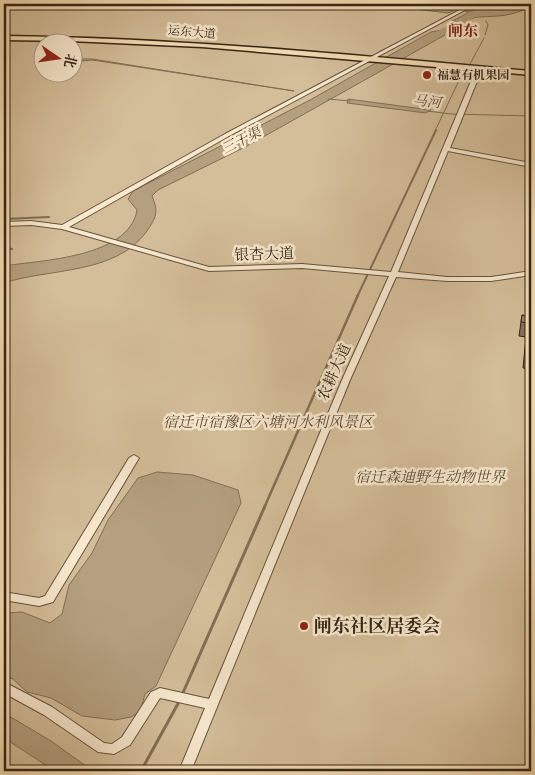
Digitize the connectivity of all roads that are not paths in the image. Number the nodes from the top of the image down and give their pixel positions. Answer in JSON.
{"nodes":[{"id":1,"x":474,"y":4,"type":"edge"},
{"id":2,"x":4,"y":37,"type":"edge"},
{"id":3,"x":373,"y":59,"type":"junction"},
{"id":4,"x":479,"y":69,"type":"junction"},
{"id":5,"x":531,"y":73,"type":"edge"},
{"id":6,"x":447,"y":149,"type":"junction"},
{"id":7,"x":531,"y":165,"type":"edge"},
{"id":8,"x":4,"y":224,"type":"edge"},
{"id":9,"x":63,"y":227,"type":"junction"},
{"id":10,"x":531,"y":273,"type":"edge"},
{"id":11,"x":393,"y":276,"type":"junction"},
{"id":12,"x":134,"y":458,"type":"dead end"},
{"id":13,"x":4,"y":596,"type":"edge"},
{"id":14,"x":4,"y":687,"type":"edge"},
{"id":15,"x":212,"y":705,"type":"junction"},
{"id":16,"x":185,"y":771,"type":"edge"}],
"edges":[{"from":1,"to":3,"type":"street"},
{"from":2,"to":3,"type":"main road","name":"运东大道"},
{"from":3,"to":4,"type":"main road","name":"运东大道"},
{"from":3,"to":9,"type":"street"},
{"from":4,"to":5,"type":"main road","name":"运东大道"},
{"from":4,"to":6,"type":"street","name":"农耕大道"},
{"from":6,"to":7,"type":"street"},
{"from":6,"to":11,"type":"street","name":"农耕大道"},
{"from":8,"to":9,"type":"street","name":"银杏大道"},
{"from":9,"to":11,"type":"street","name":"银杏大道"},
{"from":10,"to":11,"type":"street","name":"银杏大道"},
{"from":11,"to":15,"type":"street","name":"农耕大道"},
{"from":12,"to":13,"type":"street"},
{"from":14,"to":15,"type":"street"},
{"from":15,"to":16,"type":"street","name":"农耕大道"}]}
